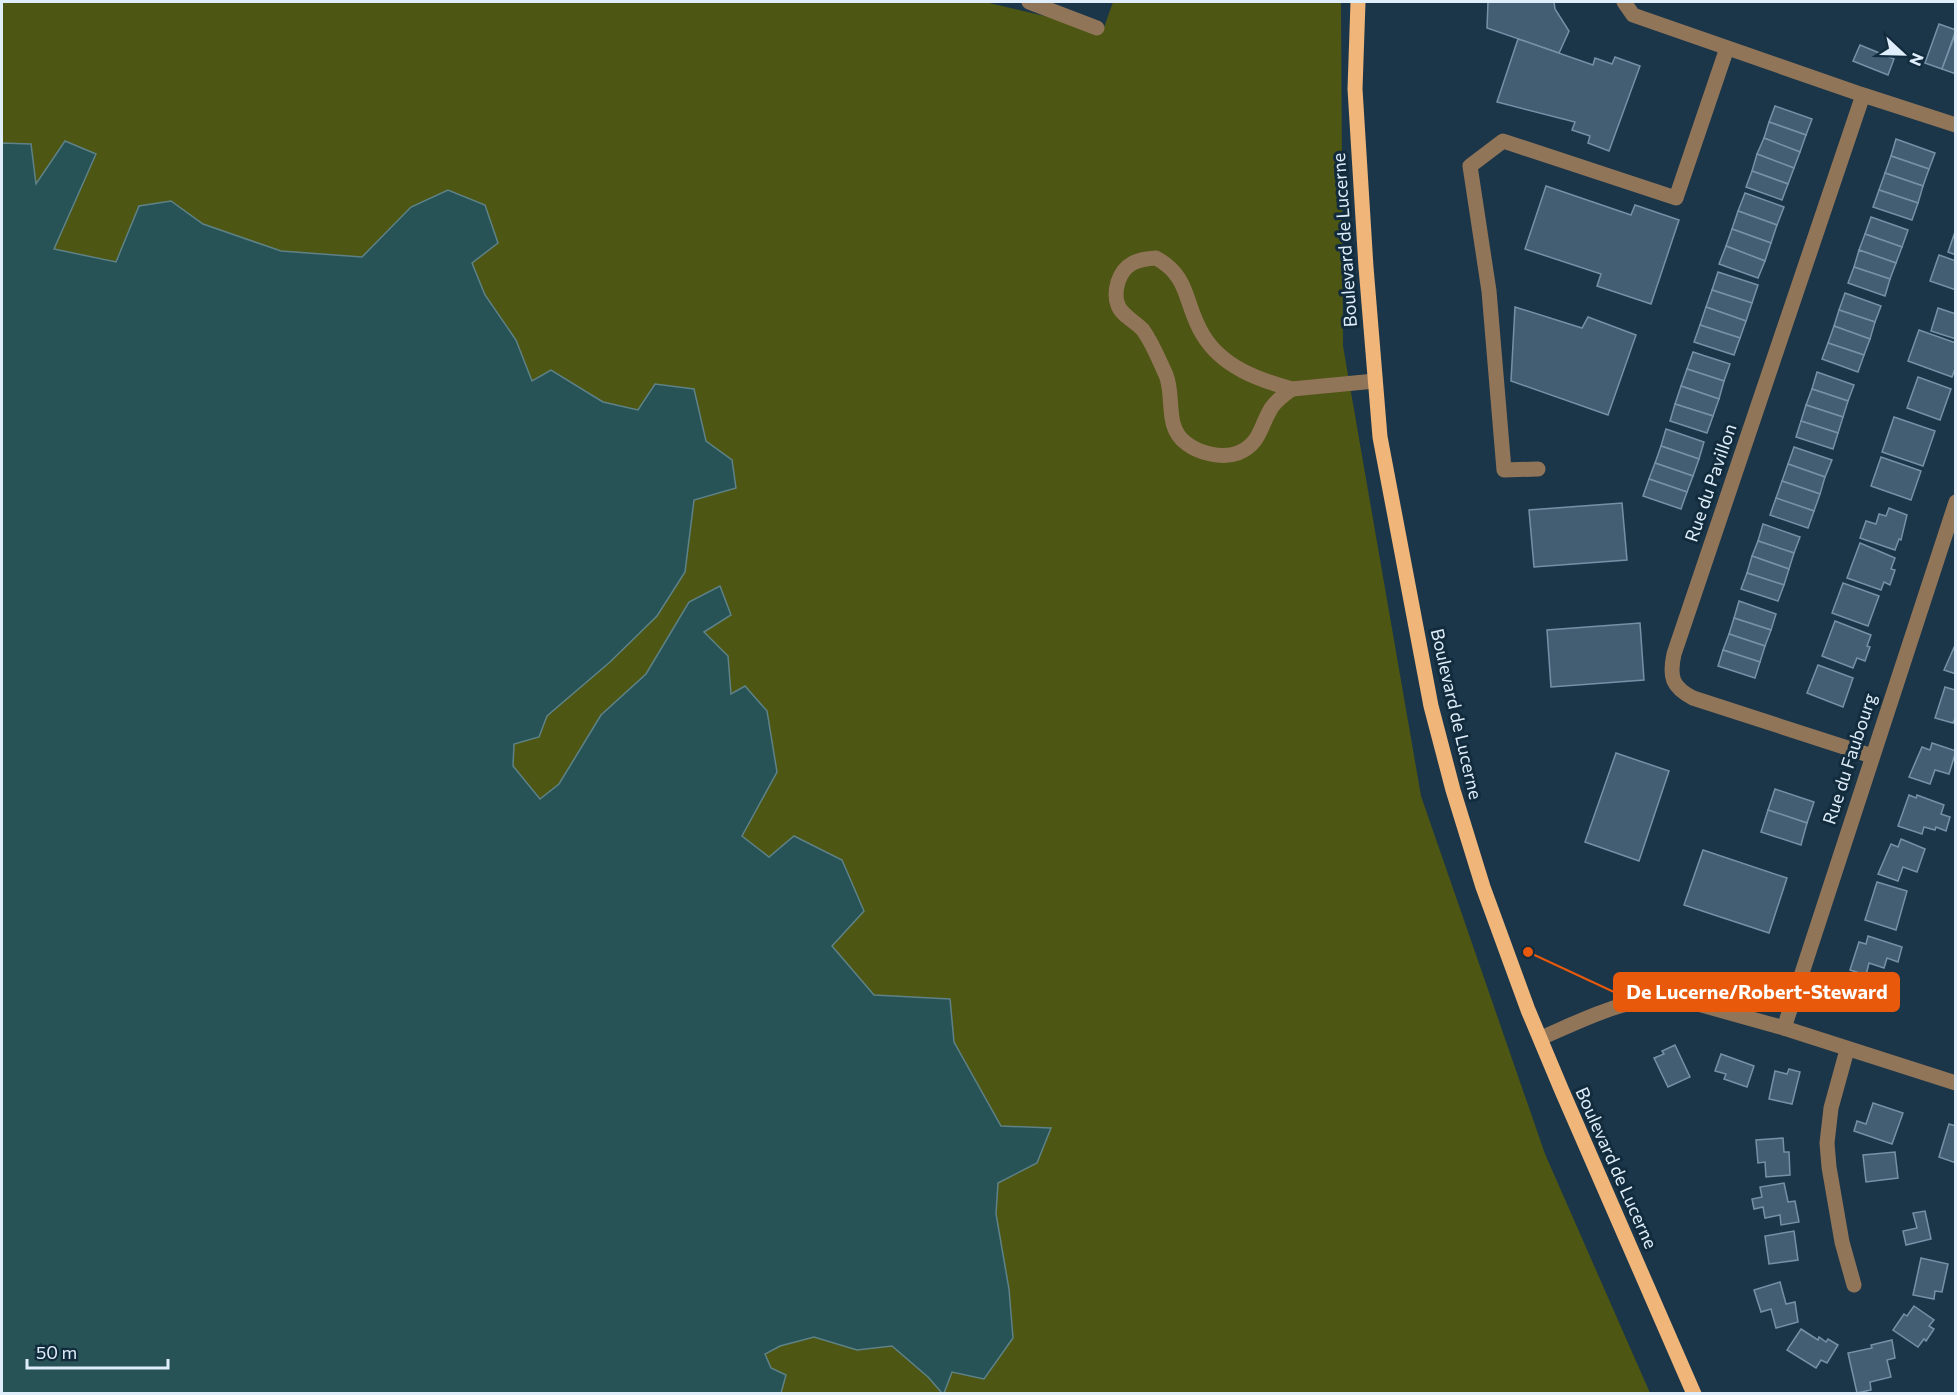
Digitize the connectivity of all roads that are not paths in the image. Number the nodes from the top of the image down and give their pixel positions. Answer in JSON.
{"nodes":[{"id":1,"x":1029,"y":2,"type":"edge"},
{"id":2,"x":1358,"y":2,"type":"edge"},
{"id":3,"x":1624,"y":2,"type":"edge"},
{"id":4,"x":1097,"y":28,"type":"dead end"},
{"id":5,"x":1726,"y":48,"type":"junction"},
{"id":6,"x":1863,"y":95,"type":"junction"},
{"id":7,"x":1956,"y":125,"type":"edge"},
{"id":8,"x":1375,"y":381,"type":"junction"},
{"id":9,"x":1292,"y":389,"type":"junction"},
{"id":10,"x":1538,"y":469,"type":"dead end"},
{"id":11,"x":1956,"y":502,"type":"edge"},
{"id":12,"x":1872,"y":756,"type":"junction"},
{"id":13,"x":1784,"y":1028,"type":"junction"},
{"id":14,"x":1541,"y":1038,"type":"junction"},
{"id":15,"x":1847,"y":1050,"type":"junction"},
{"id":16,"x":1956,"y":1083,"type":"edge"},
{"id":17,"x":1854,"y":1285,"type":"dead end"},
{"id":18,"x":1694,"y":1394,"type":"edge"}],
"edges":[{"from":1,"to":4,"type":"street"},
{"from":2,"to":8,"type":"main road","name":"Boulevard de Lucerne"},
{"from":3,"to":5,"type":"street"},
{"from":5,"to":6,"type":"street"},
{"from":5,"to":10,"type":"street"},
{"from":6,"to":7,"type":"street"},
{"from":6,"to":12,"type":"street","name":"Rue du Pavillon"},
{"from":8,"to":9,"type":"street"},
{"from":8,"to":14,"type":"main road","name":"Boulevard de Lucerne"},
{"from":9,"to":9,"type":"street"},
{"from":11,"to":12,"type":"street","name":"Rue du Faubourg"},
{"from":12,"to":13,"type":"street","name":"Rue du Faubourg"},
{"from":13,"to":14,"type":"street"},
{"from":13,"to":15,"type":"street"},
{"from":14,"to":18,"type":"main road","name":"Boulevard de Lucerne"},
{"from":15,"to":16,"type":"street"},
{"from":15,"to":17,"type":"street"}]}
